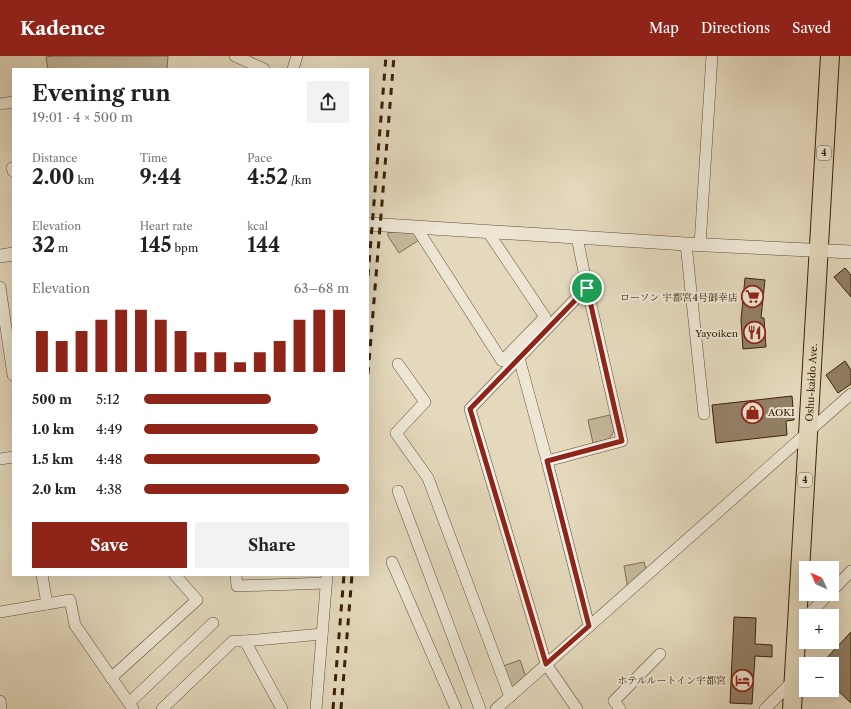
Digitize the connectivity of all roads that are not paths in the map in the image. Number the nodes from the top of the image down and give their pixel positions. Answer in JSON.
{"nodes":[{"id":1,"x":234,"y":56,"type":"edge"},
{"id":2,"x":297,"y":56,"type":"edge"},
{"id":3,"x":712,"y":56,"type":"edge"},
{"id":4,"x":830,"y":56,"type":"edge"},
{"id":5,"x":262,"y":68,"type":"edge"},
{"id":6,"x":292,"y":68,"type":"edge"},
{"id":7,"x":12,"y":102,"type":"edge"},
{"id":8,"x":0,"y":104,"type":"edge"},
{"id":9,"x":369,"y":224,"type":"edge"},
{"id":10,"x":416,"y":227,"type":"junction"},
{"id":11,"x":488,"y":232,"type":"junction"},
{"id":12,"x":577,"y":237,"type":"junction"},
{"id":13,"x":686,"y":244,"type":"junction"},
{"id":14,"x":700,"y":245,"type":"junction"},
{"id":15,"x":819,"y":250,"type":"junction"},
{"id":16,"x":851,"y":252,"type":"edge"},
{"id":17,"x":12,"y":254,"type":"edge"},
{"id":18,"x":0,"y":256,"type":"edge"},
{"id":19,"x":0,"y":287,"type":"edge"},
{"id":20,"x":587,"y":288,"type":"junction"},
{"id":21,"x":8,"y":356,"type":"edge"},
{"id":22,"x":519,"y":358,"type":"junction"},
{"id":23,"x":398,"y":364,"type":"dead end"},
{"id":24,"x":12,"y":371,"type":"edge"},
{"id":25,"x":851,"y":394,"type":"edge"},
{"id":26,"x":704,"y":414,"type":"dead end"},
{"id":27,"x":808,"y":432,"type":"junction"},
{"id":28,"x":12,"y":457,"type":"edge"},
{"id":29,"x":0,"y":459,"type":"edge"},
{"id":30,"x":547,"y":461,"type":"junction"},
{"id":31,"x":398,"y":491,"type":"dead end"},
{"id":32,"x":392,"y":562,"type":"dead end"},
{"id":33,"x":851,"y":571,"type":"edge"},
{"id":34,"x":42,"y":576,"type":"edge"},
{"id":35,"x":176,"y":576,"type":"edge"},
{"id":36,"x":236,"y":576,"type":"edge"},
{"id":37,"x":327,"y":579,"type":"edge"},
{"id":38,"x":839,"y":584,"type":"edge"},
{"id":39,"x":822,"y":601,"type":"edge"},
{"id":40,"x":47,"y":604,"type":"junction"},
{"id":41,"x":803,"y":609,"type":"edge"},
{"id":42,"x":813,"y":609,"type":"edge"},
{"id":43,"x":0,"y":612,"type":"edge"},
{"id":44,"x":213,"y":623,"type":"dead end"},
{"id":45,"x":589,"y":626,"type":"junction"},
{"id":46,"x":322,"y":634,"type":"junction"},
{"id":47,"x":245,"y":641,"type":"junction"},
{"id":48,"x":799,"y":646,"type":"edge"},
{"id":49,"x":660,"y":654,"type":"dead end"},
{"id":50,"x":546,"y":664,"type":"junction"},
{"id":51,"x":112,"y":678,"type":"junction"},
{"id":52,"x":794,"y":680,"type":"junction"},
{"id":53,"x":510,"y":697,"type":"junction"},
{"id":54,"x":0,"y":701,"type":"edge"},
{"id":55,"x":131,"y":706,"type":"edge"},
{"id":56,"x":1,"y":709,"type":"edge"},
{"id":57,"x":162,"y":709,"type":"edge"},
{"id":58,"x":282,"y":709,"type":"edge"},
{"id":59,"x":316,"y":709,"type":"edge"},
{"id":60,"x":456,"y":709,"type":"edge"},
{"id":61,"x":480,"y":709,"type":"edge"},
{"id":62,"x":496,"y":709,"type":"edge"},
{"id":63,"x":577,"y":709,"type":"edge"},
{"id":64,"x":620,"y":709,"type":"edge"},
{"id":65,"x":765,"y":709,"type":"edge"},
{"id":66,"x":792,"y":709,"type":"edge"}],
"edges":[{"from":1,"to":5,"type":"street"},
{"from":2,"to":6,"type":"street"},
{"from":3,"to":14,"type":"street"},
{"from":4,"to":15,"type":"highway","name":"Oshu-kaido Ave.","number":"4"},
{"from":7,"to":8,"type":"street"},
{"from":9,"to":10,"type":"street"},
{"from":10,"to":11,"type":"street"},
{"from":10,"to":11,"type":"street"},
{"from":11,"to":12,"type":"street"},
{"from":12,"to":13,"type":"street"},
{"from":12,"to":20,"type":"street"},
{"from":13,"to":14,"type":"street"},
{"from":13,"to":26,"type":"street"},
{"from":14,"to":15,"type":"street"},
{"from":15,"to":16,"type":"street"},
{"from":15,"to":27,"type":"highway","name":"Oshu-kaido Ave.","number":"4"},
{"from":17,"to":18,"type":"street"},
{"from":19,"to":21,"type":"street"},
{"from":20,"to":22,"type":"street"},
{"from":20,"to":30,"type":"street"},
{"from":21,"to":24,"type":"street"},
{"from":22,"to":30,"type":"street"},
{"from":22,"to":50,"type":"street"},
{"from":23,"to":53,"type":"street"},
{"from":25,"to":27,"type":"street"},
{"from":27,"to":41,"type":"highway","name":"Oshu-kaido Ave.","number":"4"},
{"from":27,"to":45,"type":"street"},
{"from":28,"to":29,"type":"street"},
{"from":30,"to":45,"type":"street"},
{"from":31,"to":61,"type":"street"},
{"from":32,"to":60,"type":"street"},
{"from":33,"to":38,"type":"street"},
{"from":34,"to":40,"type":"street"},
{"from":35,"to":51,"type":"street"},
{"from":36,"to":37,"type":"street"},
{"from":37,"to":46,"type":"street"},
{"from":39,"to":42,"type":"street"},
{"from":40,"to":43,"type":"street"},
{"from":40,"to":51,"type":"street"},
{"from":44,"to":55,"type":"street"},
{"from":45,"to":50,"type":"street"},
{"from":46,"to":47,"type":"street"},
{"from":46,"to":59,"type":"street"},
{"from":47,"to":57,"type":"street"},
{"from":47,"to":58,"type":"street"},
{"from":48,"to":52,"type":"highway","name":"Oshu-kaido Ave.","number":"4"},
{"from":49,"to":64,"type":"street"},
{"from":50,"to":53,"type":"street"},
{"from":50,"to":63,"type":"street"},
{"from":51,"to":55,"type":"street"},
{"from":52,"to":65,"type":"street"},
{"from":52,"to":66,"type":"highway","name":"Oshu-kaido Ave.","number":"4"},
{"from":53,"to":62,"type":"street"},
{"from":54,"to":56,"type":"street"}]}
